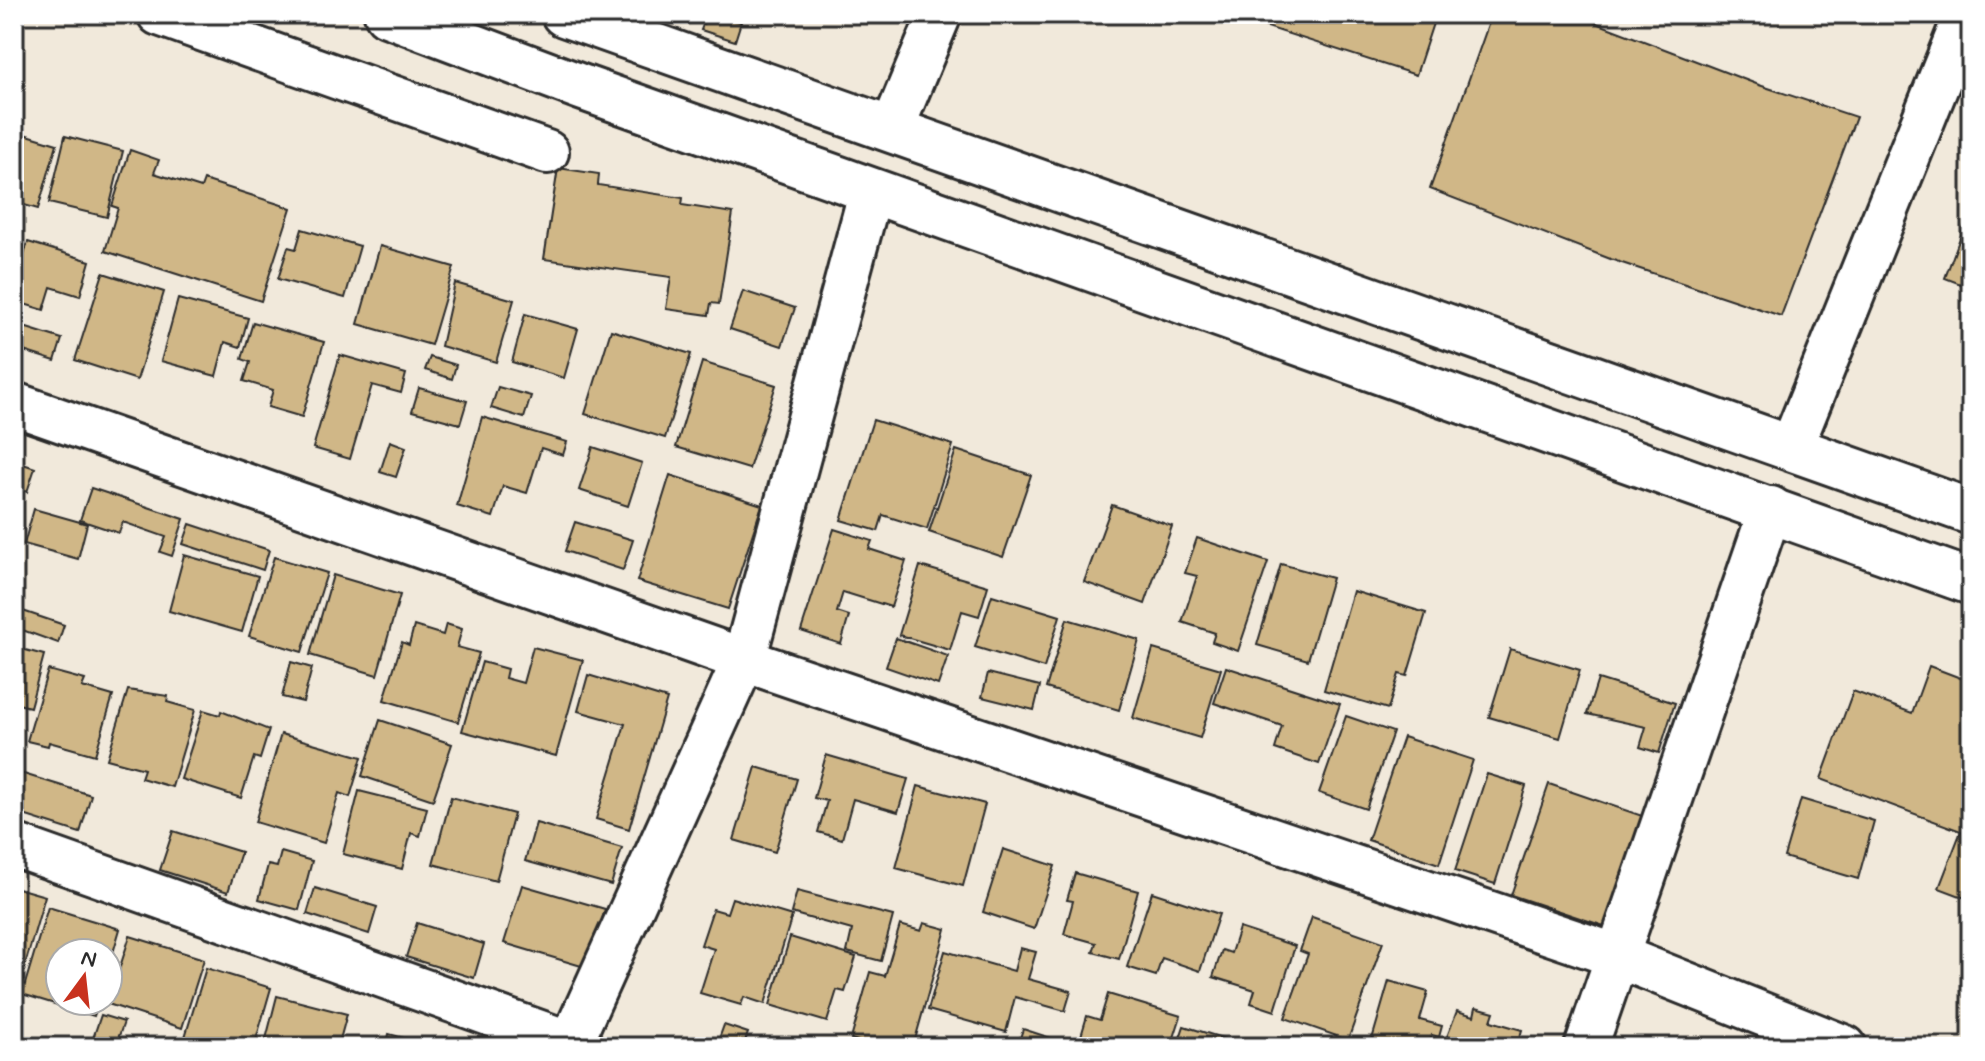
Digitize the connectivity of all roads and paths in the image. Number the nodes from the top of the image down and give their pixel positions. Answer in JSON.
{"nodes":[{"id":1,"x":159,"y":14,"type":"edge"},
{"id":2,"x":940,"y":14,"type":"edge"},
{"id":3,"x":1966,"y":14,"type":"edge"},
{"id":4,"x":412,"y":18,"type":"edge"},
{"id":5,"x":581,"y":21,"type":"edge"},
{"id":6,"x":581,"y":87,"type":"junction"},
{"id":7,"x":892,"y":129,"type":"junction"},
{"id":8,"x":547,"y":152,"type":"dead end"},
{"id":9,"x":871,"y":190,"type":"junction"},
{"id":10,"x":14,"y":404,"type":"edge"},
{"id":11,"x":1792,"y":446,"type":"junction"},
{"id":12,"x":1771,"y":508,"type":"junction"},
{"id":13,"x":1971,"y":512,"type":"edge"},
{"id":14,"x":1971,"y":582,"type":"edge"},
{"id":15,"x":744,"y":660,"type":"junction"},
{"id":16,"x":14,"y":845,"type":"edge"},
{"id":17,"x":1617,"y":956,"type":"junction"},
{"id":18,"x":574,"y":1046,"type":"edge"},
{"id":19,"x":1586,"y":1047,"type":"edge"},
{"id":20,"x":1845,"y":1047,"type":"edge"}],
"edges":[{"from":1,"to":8,"type":"street"},
{"from":2,"to":7,"type":"street"},
{"from":3,"to":11,"type":"street"},
{"from":4,"to":6,"type":"main road"},
{"from":5,"to":6,"type":"main road"},
{"from":5,"to":7,"type":"main road"},
{"from":6,"to":9,"type":"main road"},
{"from":7,"to":11,"type":"main road"},
{"from":9,"to":12,"type":"main road"},
{"from":9,"to":15,"type":"street"},
{"from":10,"to":15,"type":"street"},
{"from":11,"to":13,"type":"main road"},
{"from":12,"to":14,"type":"main road"},
{"from":12,"to":17,"type":"street"},
{"from":15,"to":17,"type":"street"},
{"from":15,"to":18,"type":"street"},
{"from":16,"to":18,"type":"street"},
{"from":17,"to":19,"type":"street"},
{"from":17,"to":20,"type":"street"}]}
